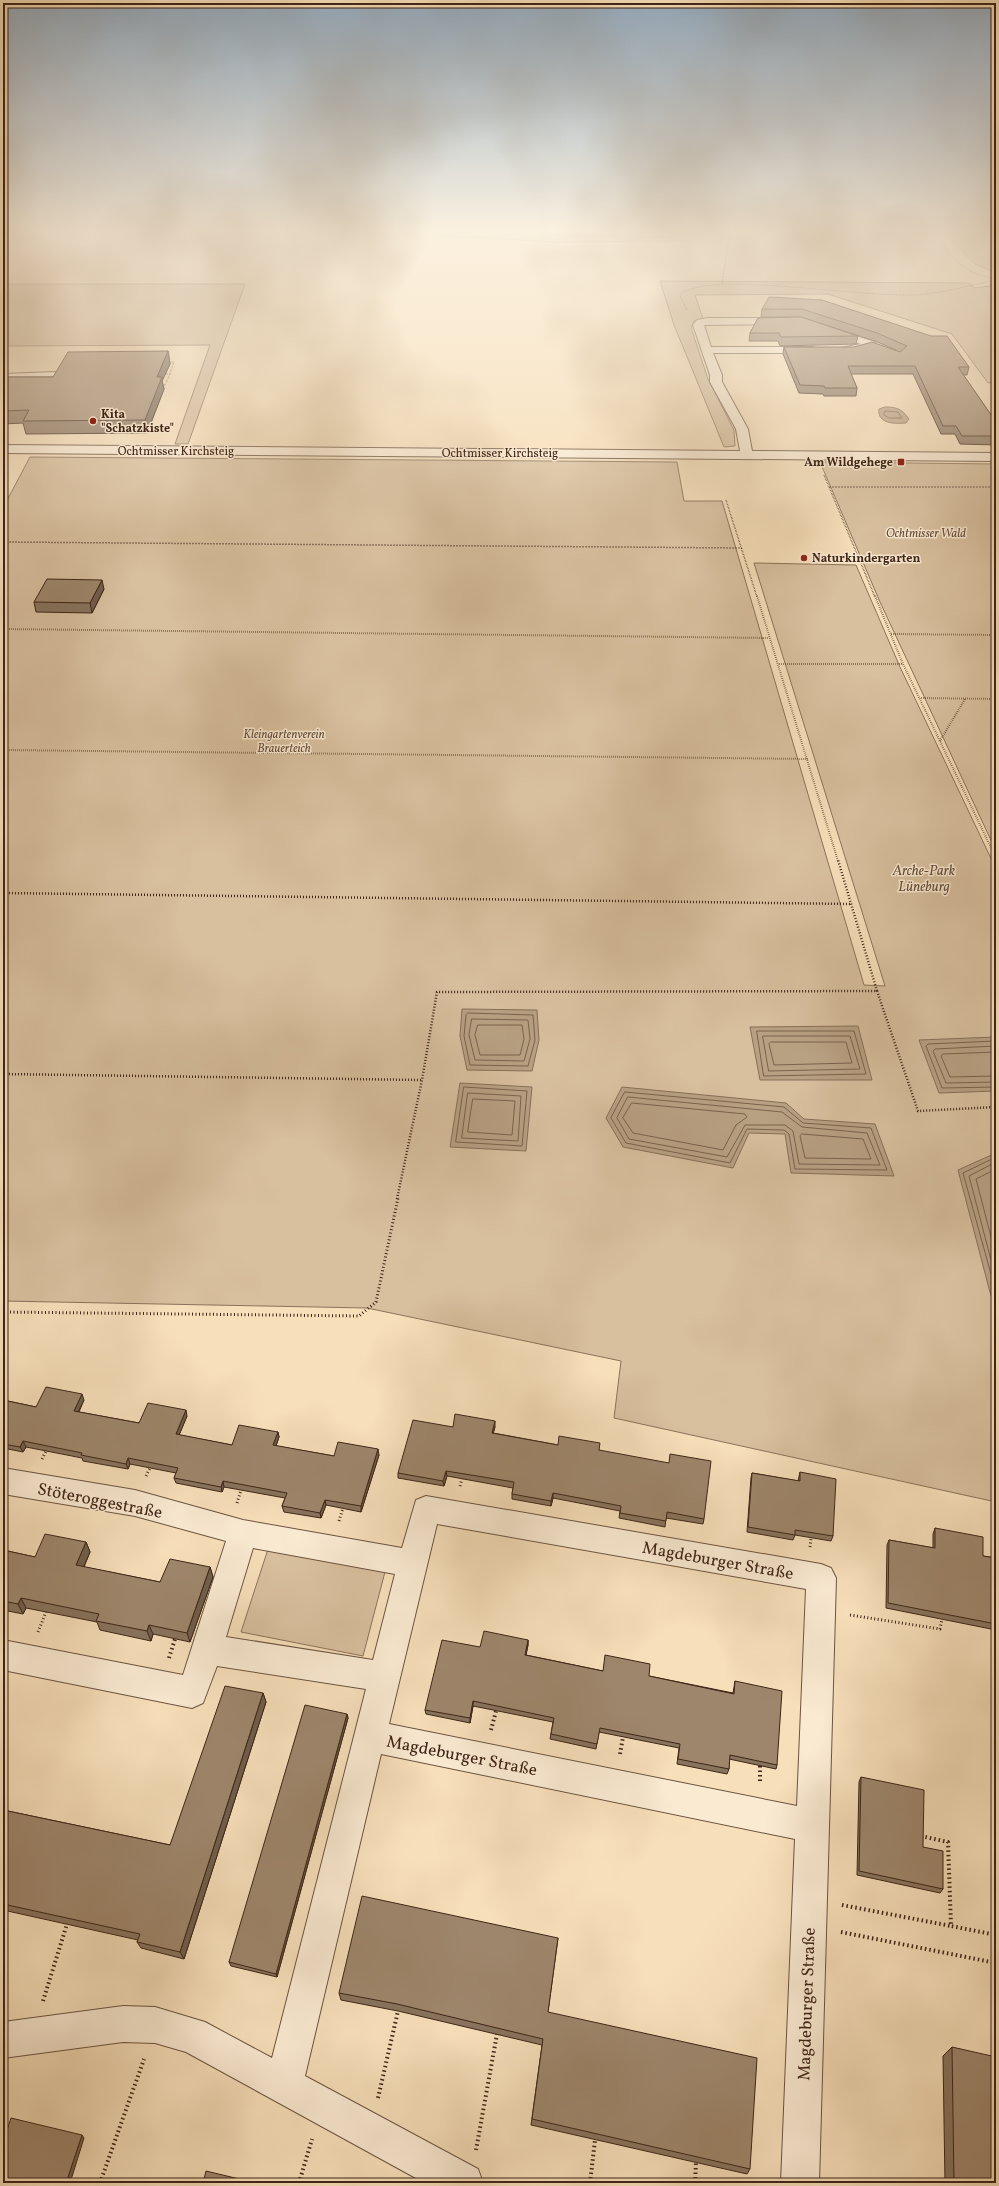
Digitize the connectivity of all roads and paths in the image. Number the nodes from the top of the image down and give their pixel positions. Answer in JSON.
{"nodes":[{"id":1,"x":701,"y":332,"type":"edge"},
{"id":2,"x":834,"y":332,"type":"edge"},
{"id":3,"x":871,"y":344,"type":"junction"},
{"id":4,"x":707,"y":350,"type":"junction"},
{"id":5,"x":822,"y":350,"type":"edge"},
{"id":6,"x":837,"y":350,"type":"edge"},
{"id":7,"x":885,"y":350,"type":"edge"},
{"id":8,"x":166,"y":362,"type":"edge"},
{"id":9,"x":162,"y":374,"type":"edge"},
{"id":10,"x":170,"y":374,"type":"junction"},
{"id":11,"x":56,"y":375,"type":"edge"},
{"id":12,"x":3,"y":377,"type":"edge"},
{"id":13,"x":157,"y":385,"type":"edge"},
{"id":14,"x":3,"y":449,"type":"edge"},
{"id":15,"x":747,"y":455,"type":"junction"},
{"id":16,"x":816,"y":456,"type":"junction"},
{"id":17,"x":996,"y":457,"type":"edge"},
{"id":18,"x":830,"y":487,"type":"junction"},
{"id":19,"x":996,"y":487,"type":"edge"},
{"id":20,"x":726,"y":500,"type":"dead end"},
{"id":21,"x":3,"y":542,"type":"edge"},
{"id":22,"x":742,"y":548,"type":"junction"},
{"id":23,"x":3,"y":630,"type":"edge"},
{"id":24,"x":890,"y":634,"type":"junction"},
{"id":25,"x":996,"y":635,"type":"edge"},
{"id":26,"x":769,"y":638,"type":"junction"},
{"id":27,"x":779,"y":664,"type":"junction"},
{"id":28,"x":903,"y":664,"type":"junction"},
{"id":29,"x":921,"y":698,"type":"junction"},
{"id":30,"x":966,"y":698,"type":"junction"},
{"id":31,"x":996,"y":699,"type":"edge"},
{"id":32,"x":940,"y":741,"type":"junction"},
{"id":33,"x":3,"y":750,"type":"edge"},
{"id":34,"x":808,"y":760,"type":"junction"},
{"id":35,"x":996,"y":858,"type":"edge"},
{"id":36,"x":3,"y":893,"type":"edge"},
{"id":37,"x":852,"y":904,"type":"junction"},
{"id":38,"x":877,"y":991,"type":"junction"},
{"id":39,"x":3,"y":1074,"type":"edge"},
{"id":40,"x":422,"y":1080,"type":"junction"},
{"id":41,"x":996,"y":1107,"type":"edge"},
{"id":42,"x":3,"y":1312,"type":"edge"},
{"id":43,"x":3,"y":1482,"type":"edge"},
{"id":44,"x":243,"y":1534,"type":"junction"},
{"id":45,"x":413,"y":1564,"type":"junction"},
{"id":46,"x":820,"y":1610,"type":"junction"},
{"id":47,"x":942,"y":1619,"type":"edge"},
{"id":48,"x":207,"y":1649,"type":"junction"},
{"id":49,"x":3,"y":1656,"type":"edge"},
{"id":50,"x":385,"y":1677,"type":"junction"},
{"id":51,"x":370,"y":1736,"type":"junction"},
{"id":52,"x":812,"y":1826,"type":"junction"},
{"id":53,"x":921,"y":1836,"type":"edge"},
{"id":54,"x":809,"y":1912,"type":"junction"},
{"id":55,"x":67,"y":1924,"type":"edge"},
{"id":56,"x":951,"y":1926,"type":"junction"},
{"id":57,"x":996,"y":1935,"type":"edge"},
{"id":58,"x":996,"y":1963,"type":"edge"},
{"id":59,"x":398,"y":2011,"type":"edge"},
{"id":60,"x":155,"y":2025,"type":"junction"},
{"id":61,"x":497,"y":2034,"type":"edge"},
{"id":62,"x":18,"y":2038,"type":"edge"},
{"id":63,"x":284,"y":2084,"type":"junction"},
{"id":64,"x":322,"y":2107,"type":"junction"},
{"id":65,"x":370,"y":2130,"type":"junction"},
{"id":66,"x":595,"y":2140,"type":"edge"},
{"id":67,"x":696,"y":2162,"type":"edge"},
{"id":68,"x":469,"y":2171,"type":"edge"},
{"id":69,"x":100,"y":2183,"type":"edge"},
{"id":70,"x":299,"y":2183,"type":"edge"},
{"id":71,"x":590,"y":2183,"type":"edge"},
{"id":72,"x":695,"y":2183,"type":"edge"},
{"id":73,"x":800,"y":2183,"type":"edge"}],
"edges":[{"from":1,"to":4,"type":"street"},
{"from":2,"to":3,"type":"street"},
{"from":3,"to":6,"type":"street"},
{"from":3,"to":7,"type":"street"},
{"from":4,"to":5,"type":"street"},
{"from":4,"to":15,"type":"street"},
{"from":8,"to":10,"type":"path"},
{"from":9,"to":10,"type":"path"},
{"from":10,"to":13,"type":"path"},
{"from":11,"to":12,"type":"street"},
{"from":14,"to":15,"type":"street","name":"Ochtmisser Kirchsteig"},
{"from":15,"to":16,"type":"street","name":"Ochtmisser Kirchsteig"},
{"from":16,"to":17,"type":"street","name":"Ochtmisser Kirchsteig"},
{"from":16,"to":18,"type":"path"},
{"from":18,"to":19,"type":"path"},
{"from":18,"to":24,"type":"path"},
{"from":20,"to":22,"type":"path"},
{"from":21,"to":22,"type":"path"},
{"from":22,"to":26,"type":"path"},
{"from":23,"to":26,"type":"path"},
{"from":24,"to":25,"type":"path"},
{"from":24,"to":28,"type":"path"},
{"from":26,"to":27,"type":"path"},
{"from":27,"to":28,"type":"path"},
{"from":27,"to":34,"type":"path"},
{"from":28,"to":29,"type":"path"},
{"from":29,"to":30,"type":"path"},
{"from":29,"to":32,"type":"path"},
{"from":30,"to":31,"type":"path"},
{"from":30,"to":32,"type":"path"},
{"from":32,"to":35,"type":"path"},
{"from":33,"to":34,"type":"path"},
{"from":34,"to":37,"type":"path"},
{"from":36,"to":37,"type":"path"},
{"from":37,"to":38,"type":"path"},
{"from":38,"to":40,"type":"path"},
{"from":38,"to":41,"type":"path"},
{"from":39,"to":40,"type":"path"},
{"from":40,"to":42,"type":"path"},
{"from":43,"to":44,"type":"street","name":"Stöteroggestraße"},
{"from":44,"to":45,"type":"street"},
{"from":44,"to":48,"type":"street"},
{"from":45,"to":46,"type":"street","name":"Magdeburger Straße"},
{"from":45,"to":50,"type":"street","name":"Magdeburger Straße"},
{"from":46,"to":47,"type":"path"},
{"from":46,"to":52,"type":"street","name":"Magdeburger Straße"},
{"from":48,"to":49,"type":"street"},
{"from":48,"to":50,"type":"street"},
{"from":50,"to":51,"type":"street","name":"Magdeburger Straße"},
{"from":51,"to":52,"type":"street","name":"Magdeburger Straße"},
{"from":51,"to":63,"type":"street","name":"Magdeburger Straße"},
{"from":52,"to":54,"type":"street","name":"Magdeburger Straße"},
{"from":53,"to":56,"type":"path"},
{"from":54,"to":56,"type":"path"},
{"from":54,"to":58,"type":"path"},
{"from":54,"to":73,"type":"street","name":"Magdeburger Straße"},
{"from":55,"to":62,"type":"path"},
{"from":56,"to":57,"type":"path"},
{"from":59,"to":65,"type":"path"},
{"from":60,"to":62,"type":"street"},
{"from":60,"to":63,"type":"street"},
{"from":60,"to":69,"type":"path"},
{"from":61,"to":68,"type":"path"},
{"from":63,"to":64,"type":"street"},
{"from":64,"to":65,"type":"street"},
{"from":64,"to":70,"type":"path"},
{"from":65,"to":68,"type":"street"},
{"from":66,"to":71,"type":"path"},
{"from":67,"to":72,"type":"path"}]}
